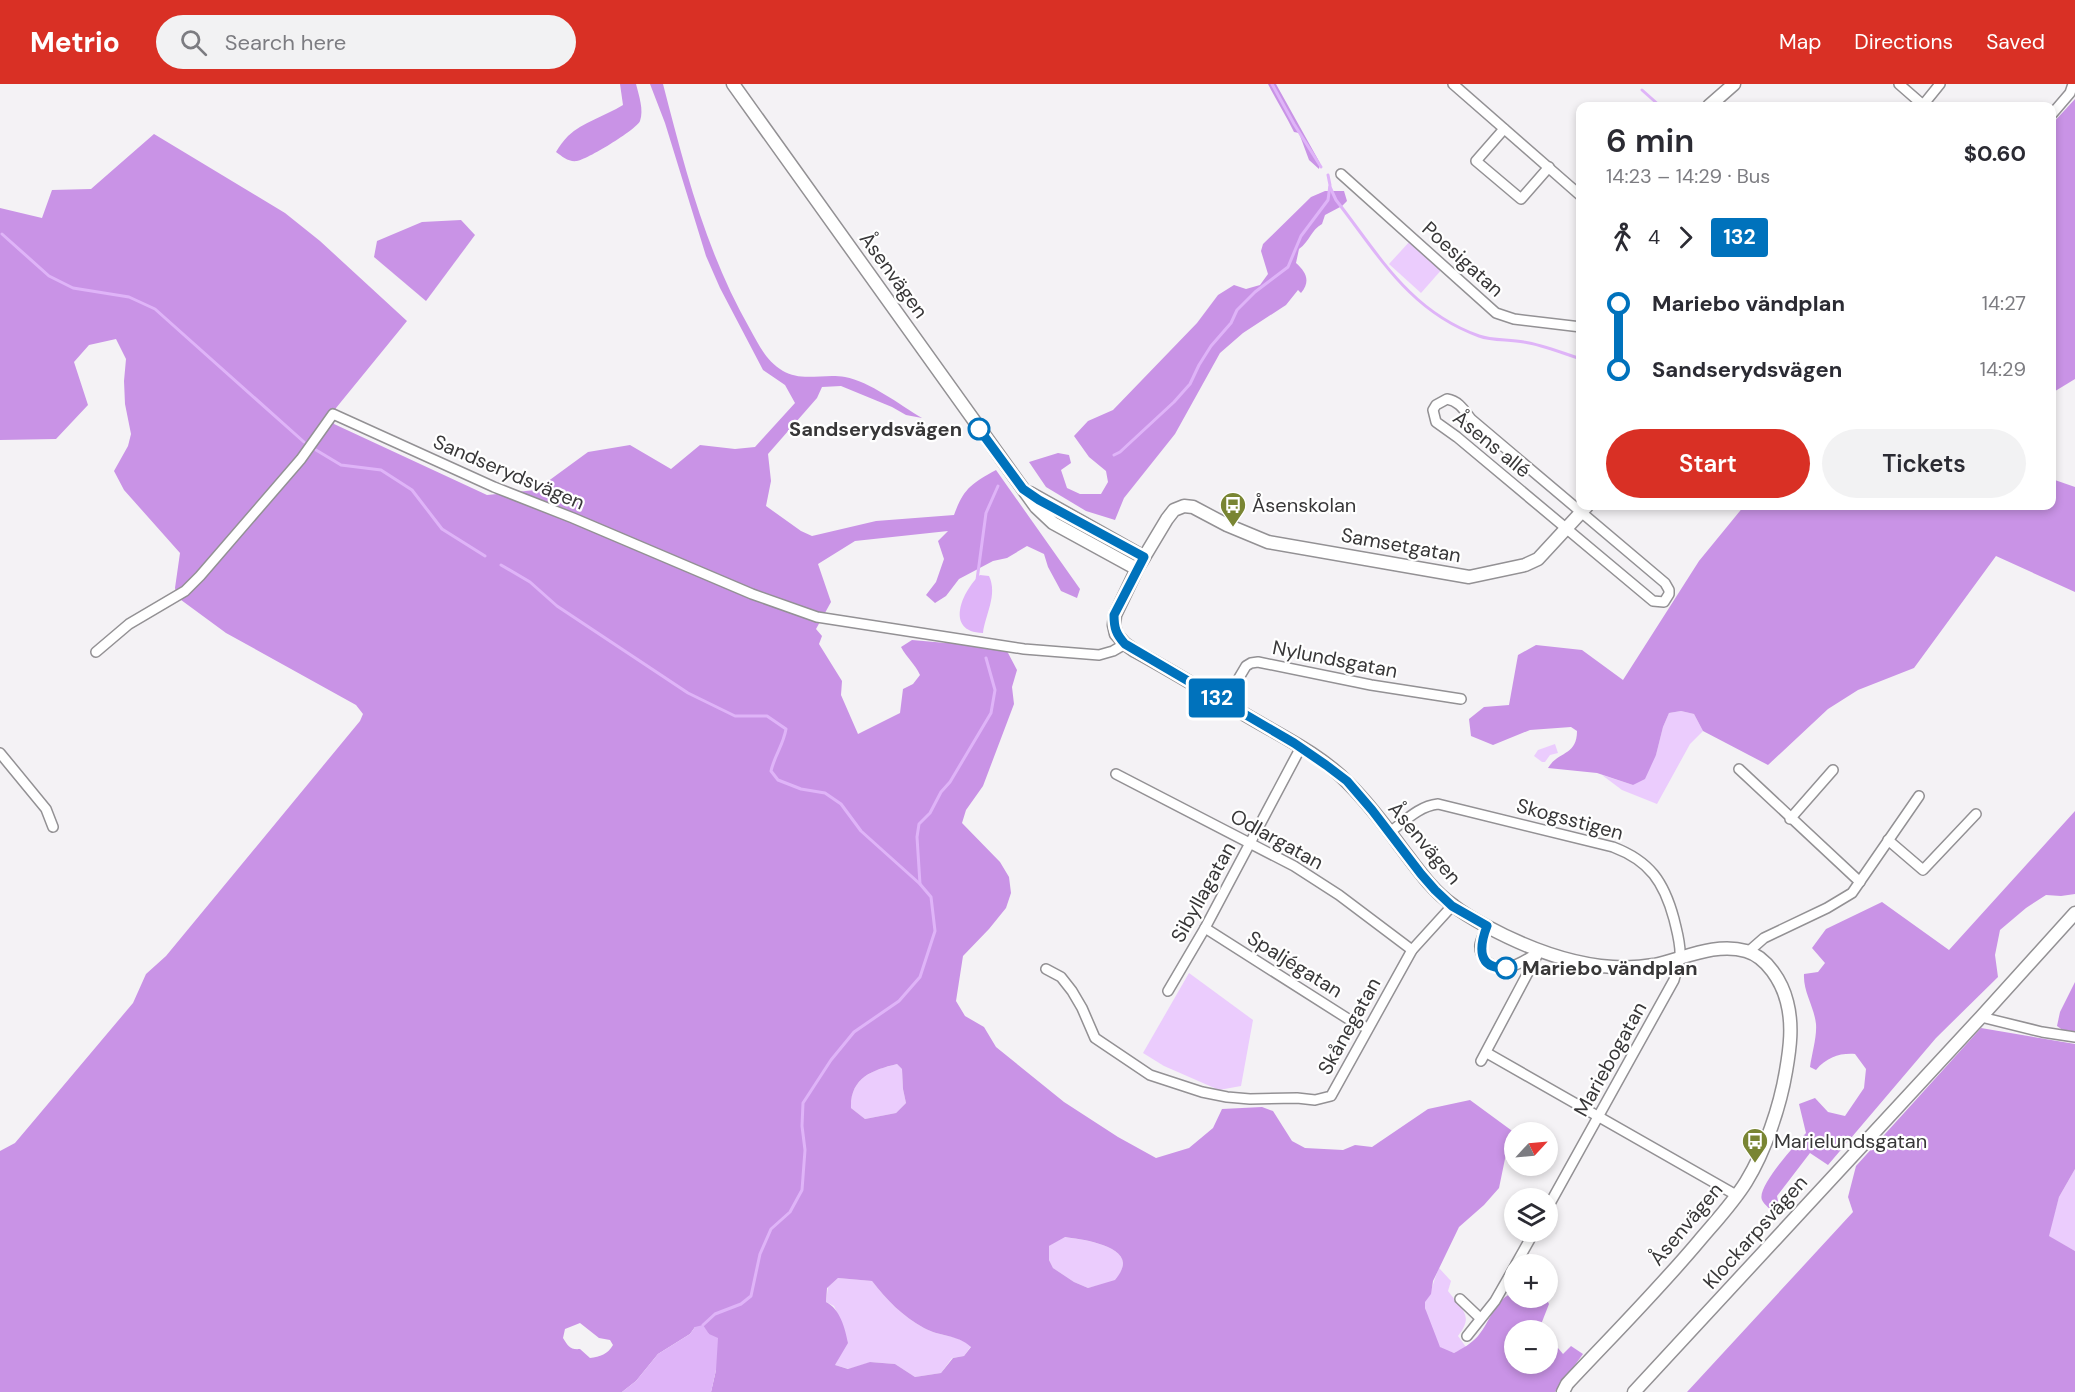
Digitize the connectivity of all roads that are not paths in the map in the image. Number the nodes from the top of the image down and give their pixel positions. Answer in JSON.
{"nodes":[{"id":1,"x":733,"y":84,"type":"edge"},
{"id":2,"x":1453,"y":84,"type":"edge"},
{"id":3,"x":1734,"y":84,"type":"edge"},
{"id":4,"x":1899,"y":84,"type":"edge"},
{"id":5,"x":1940,"y":84,"type":"edge"},
{"id":6,"x":2073,"y":84,"type":"edge"},
{"id":7,"x":1714,"y":102,"type":"edge"},
{"id":8,"x":1920,"y":102,"type":"edge"},
{"id":9,"x":1928,"y":102,"type":"edge"},
{"id":10,"x":2056,"y":109,"type":"edge"},
{"id":11,"x":1504,"y":129,"type":"junction"},
{"id":12,"x":1549,"y":167,"type":"junction"},
{"id":13,"x":1341,"y":174,"type":"dead end"},
{"id":14,"x":1576,"y":191,"type":"edge"},
{"id":15,"x":1576,"y":326,"type":"edge"},
{"id":16,"x":1023,"y":489,"type":"junction"},
{"id":17,"x":1576,"y":503,"type":"edge"},
{"id":18,"x":1583,"y":510,"type":"edge"},
{"id":19,"x":1585,"y":510,"type":"edge"},
{"id":20,"x":1567,"y":529,"type":"junction"},
{"id":21,"x":1144,"y":557,"type":"junction"},
{"id":22,"x":1137,"y":569,"type":"junction"},
{"id":23,"x":1125,"y":644,"type":"junction"},
{"id":24,"x":96,"y":652,"type":"dead end"},
{"id":25,"x":1461,"y":699,"type":"dead end"},
{"id":26,"x":1224,"y":703,"type":"junction"},
{"id":27,"x":1301,"y":747,"type":"junction"},
{"id":28,"x":2,"y":753,"type":"edge"},
{"id":29,"x":1738,"y":769,"type":"dead end"},
{"id":30,"x":1833,"y":770,"type":"dead end"},
{"id":31,"x":1116,"y":774,"type":"dead end"},
{"id":32,"x":1919,"y":796,"type":"dead end"},
{"id":33,"x":1976,"y":814,"type":"dead end"},
{"id":34,"x":1790,"y":819,"type":"junction"},
{"id":35,"x":52,"y":827,"type":"dead end"},
{"id":36,"x":1390,"y":832,"type":"junction"},
{"id":37,"x":1888,"y":840,"type":"junction"},
{"id":38,"x":1250,"y":844,"type":"junction"},
{"id":39,"x":1860,"y":882,"type":"junction"},
{"id":40,"x":1452,"y":906,"type":"junction"},
{"id":41,"x":2075,"y":913,"type":"edge"},
{"id":42,"x":1487,"y":926,"type":"junction"},
{"id":43,"x":1205,"y":928,"type":"junction"},
{"id":44,"x":1413,"y":950,"type":"junction"},
{"id":45,"x":1748,"y":951,"type":"junction"},
{"id":46,"x":1539,"y":952,"type":"junction"},
{"id":47,"x":1680,"y":958,"type":"junction"},
{"id":48,"x":1046,"y":969,"type":"dead end"},
{"id":49,"x":1168,"y":991,"type":"dead end"},
{"id":50,"x":1981,"y":1017,"type":"junction"},
{"id":51,"x":1368,"y":1028,"type":"junction"},
{"id":52,"x":2075,"y":1037,"type":"edge"},
{"id":53,"x":1598,"y":1117,"type":"junction"},
{"id":54,"x":1558,"y":1189,"type":"edge"},
{"id":55,"x":1736,"y":1195,"type":"junction"},
{"id":56,"x":1504,"y":1285,"type":"edge"},
{"id":57,"x":1460,"y":1299,"type":"dead end"},
{"id":58,"x":1480,"y":1318,"type":"junction"},
{"id":59,"x":1467,"y":1336,"type":"dead end"},
{"id":60,"x":1563,"y":1392,"type":"edge"},
{"id":61,"x":1634,"y":1392,"type":"edge"}],
"edges":[{"from":1,"to":16,"type":"street","name":"Åsenvägen"},
{"from":2,"to":11,"type":"street"},
{"from":3,"to":7,"type":"street"},
{"from":4,"to":8,"type":"street"},
{"from":5,"to":9,"type":"street"},
{"from":6,"to":10,"type":"street"},
{"from":11,"to":12,"type":"street"},
{"from":11,"to":12,"type":"street"},
{"from":12,"to":14,"type":"street"},
{"from":13,"to":15,"type":"street","name":"Poesigatan"},
{"from":16,"to":21,"type":"street","name":"Åsenvägen"},
{"from":16,"to":22,"type":"street","name":"Åsenvägen"},
{"from":17,"to":20,"type":"street","name":"Åsens allé"},
{"from":18,"to":20,"type":"street","name":"Samsetgatan"},
{"from":19,"to":20,"type":"street","name":"Åsens allé"},
{"from":20,"to":21,"type":"street","name":"Samsetgatan"},
{"from":21,"to":22,"type":"street"},
{"from":22,"to":23,"type":"street"},
{"from":23,"to":24,"type":"street","name":"Sandserydsvägen"},
{"from":23,"to":26,"type":"street","name":"Åsenvägen"},
{"from":25,"to":26,"type":"street","name":"Nylundsgatan"},
{"from":26,"to":27,"type":"street","name":"Åsenvägen"},
{"from":27,"to":36,"type":"street","name":"Åsenvägen"},
{"from":27,"to":38,"type":"street","name":"Sibyllagatan"},
{"from":28,"to":35,"type":"street"},
{"from":29,"to":34,"type":"street"},
{"from":30,"to":34,"type":"street"},
{"from":31,"to":38,"type":"street","name":"Odlargatan"},
{"from":32,"to":37,"type":"street"},
{"from":33,"to":37,"type":"street"},
{"from":34,"to":39,"type":"street"},
{"from":36,"to":40,"type":"street","name":"Åsenvägen"},
{"from":36,"to":47,"type":"street","name":"Skogsstigen"},
{"from":37,"to":39,"type":"street"},
{"from":38,"to":43,"type":"street","name":"Sibyllagatan"},
{"from":38,"to":44,"type":"street","name":"Odlargatan"},
{"from":39,"to":45,"type":"street"},
{"from":40,"to":42,"type":"street","name":"Åsenvägen"},
{"from":40,"to":44,"type":"street","name":"Skånegatan"},
{"from":41,"to":50,"type":"street","name":"Klockarpsvägen"},
{"from":42,"to":46,"type":"street","name":"Åsenvägen"},
{"from":42,"to":46,"type":"street"},
{"from":43,"to":49,"type":"street","name":"Sibyllagatan"},
{"from":43,"to":51,"type":"street","name":"Spaljégatan"},
{"from":44,"to":51,"type":"street","name":"Skånegatan"},
{"from":45,"to":47,"type":"street","name":"Åsenvägen"},
{"from":45,"to":55,"type":"street","name":"Åsenvägen"},
{"from":46,"to":47,"type":"street","name":"Åsenvägen"},
{"from":46,"to":53,"type":"street"},
{"from":47,"to":53,"type":"street","name":"Mariebogatan"},
{"from":48,"to":51,"type":"street","name":"Skånegatan"},
{"from":50,"to":52,"type":"street"},
{"from":50,"to":61,"type":"street","name":"Klockarpsvägen"},
{"from":53,"to":54,"type":"street","name":"Mariebogatan"},
{"from":53,"to":55,"type":"street"},
{"from":55,"to":60,"type":"street","name":"Åsenvägen"},
{"from":56,"to":58,"type":"street"},
{"from":57,"to":58,"type":"street"},
{"from":58,"to":59,"type":"street"}]}
